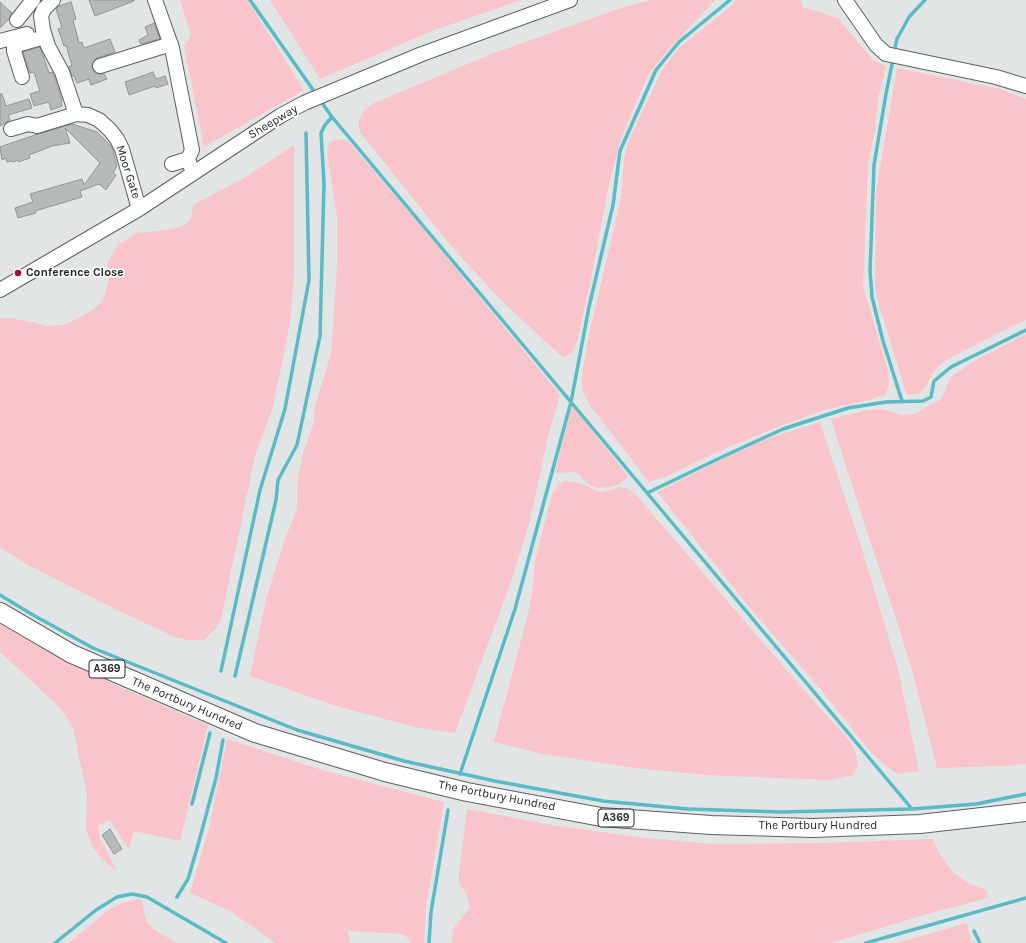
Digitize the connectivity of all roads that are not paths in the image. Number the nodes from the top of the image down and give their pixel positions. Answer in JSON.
{"nodes":[{"id":1,"x":53,"y":0,"type":"edge"},
{"id":2,"x":155,"y":0,"type":"edge"},
{"id":3,"x":570,"y":0,"type":"edge"},
{"id":4,"x":845,"y":0,"type":"edge"},
{"id":5,"x":30,"y":3,"type":"edge"},
{"id":6,"x":42,"y":12,"type":"junction"},
{"id":7,"x":17,"y":20,"type":"dead end"},
{"id":8,"x":44,"y":34,"type":"junction"},
{"id":9,"x":0,"y":41,"type":"edge"},
{"id":10,"x":171,"y":44,"type":"junction"},
{"id":11,"x":100,"y":66,"type":"dead end"},
{"id":12,"x":22,"y":77,"type":"dead end"},
{"id":13,"x":1026,"y":86,"type":"edge"},
{"id":14,"x":76,"y":114,"type":"junction"},
{"id":15,"x":10,"y":129,"type":"dead end"},
{"id":16,"x":188,"y":159,"type":"junction"},
{"id":17,"x":172,"y":164,"type":"dead end"},
{"id":18,"x":193,"y":173,"type":"junction"},
{"id":19,"x":139,"y":209,"type":"junction"},
{"id":20,"x":0,"y":290,"type":"edge"},
{"id":21,"x":0,"y":612,"type":"edge"},
{"id":22,"x":1026,"y":812,"type":"edge"}],
"edges":[{"from":1,"to":6,"type":"street"},
{"from":2,"to":10,"type":"street"},
{"from":3,"to":18,"type":"street","name":"Sheepway"},
{"from":4,"to":13,"type":"street"},
{"from":5,"to":6,"type":"street"},
{"from":5,"to":7,"type":"street"},
{"from":6,"to":8,"type":"street"},
{"from":8,"to":9,"type":"street"},
{"from":8,"to":12,"type":"street"},
{"from":8,"to":14,"type":"street"},
{"from":10,"to":11,"type":"street"},
{"from":10,"to":16,"type":"street"},
{"from":14,"to":15,"type":"street","name":"Moor Gate"},
{"from":14,"to":19,"type":"street","name":"Moor Gate"},
{"from":16,"to":17,"type":"street"},
{"from":16,"to":18,"type":"street"},
{"from":18,"to":19,"type":"street","name":"Sheepway"},
{"from":19,"to":20,"type":"street","name":"Sheepway"},
{"from":21,"to":22,"type":"main road","name":"The Portbury Hundred","number":"A369"}]}
